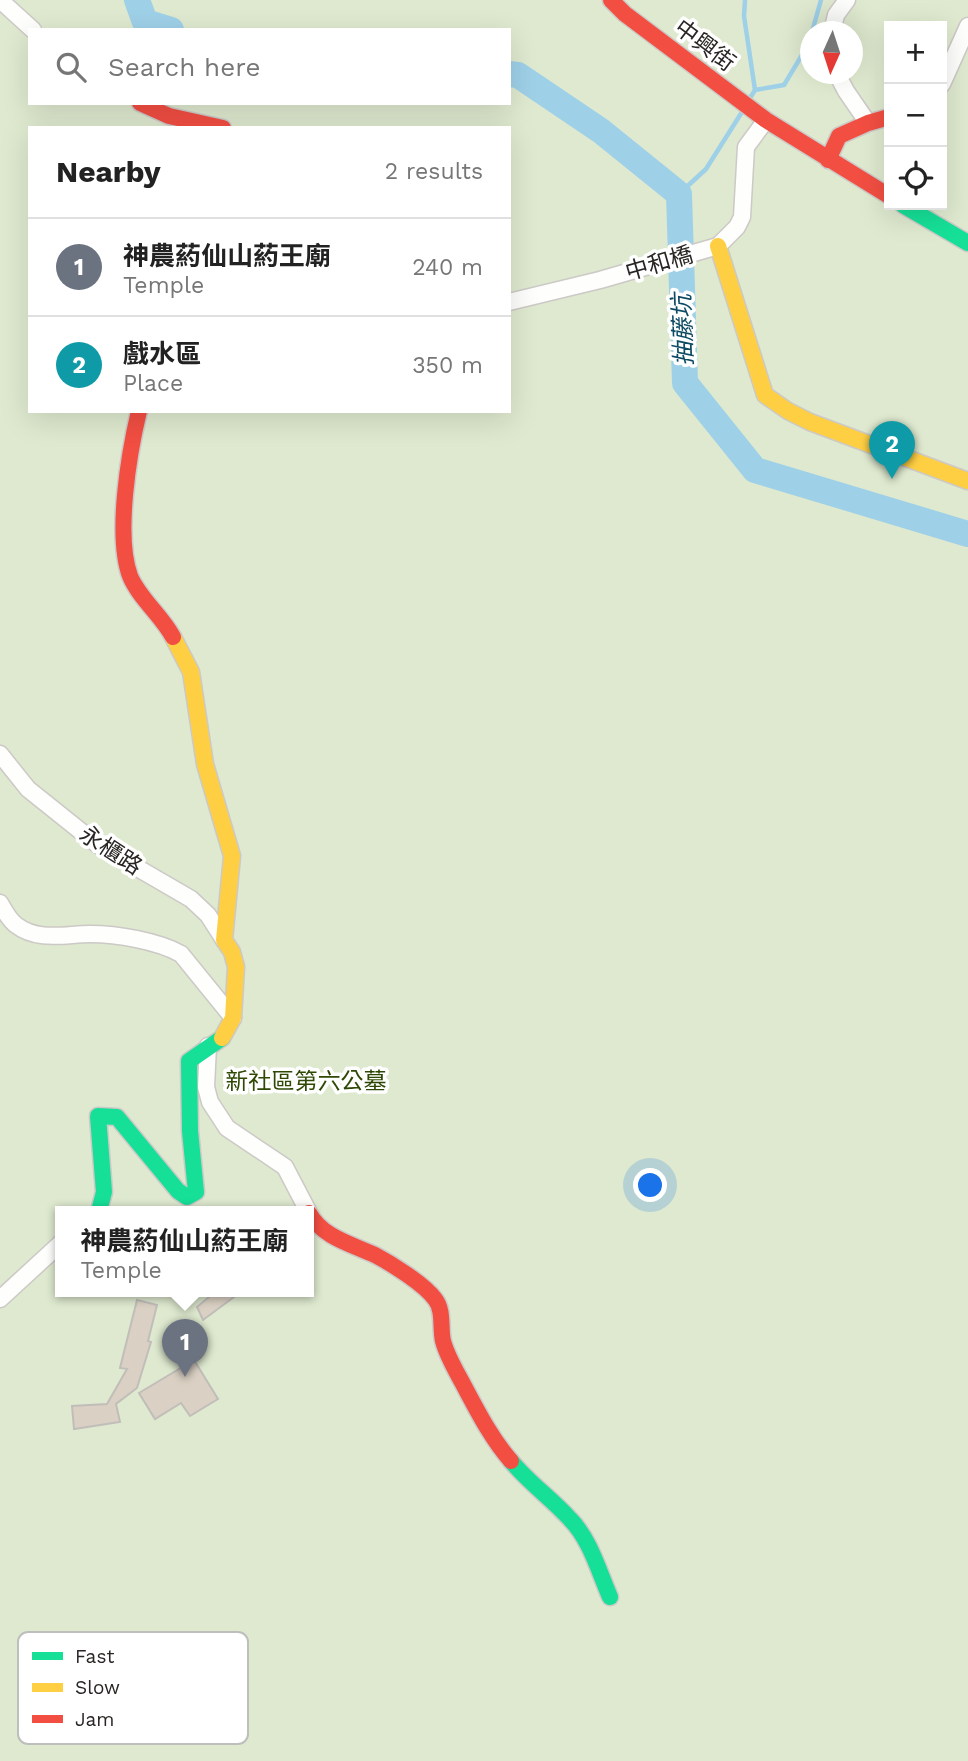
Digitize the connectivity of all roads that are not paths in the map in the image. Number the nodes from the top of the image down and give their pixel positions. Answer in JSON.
{"nodes":[{"id":1,"x":0,"y":0,"type":"edge"},
{"id":2,"x":611,"y":0,"type":"edge"},
{"id":3,"x":847,"y":0,"type":"edge"},
{"id":4,"x":835,"y":21,"type":"edge"},
{"id":5,"x":968,"y":26,"type":"edge"},
{"id":6,"x":31,"y":28,"type":"edge"},
{"id":7,"x":947,"y":73,"type":"edge"},
{"id":8,"x":842,"y":84,"type":"edge"},
{"id":9,"x":144,"y":105,"type":"edge"},
{"id":10,"x":884,"y":118,"type":"edge"},
{"id":11,"x":766,"y":120,"type":"junction"},
{"id":12,"x":868,"y":123,"type":"junction"},
{"id":13,"x":214,"y":126,"type":"edge"},
{"id":14,"x":828,"y":160,"type":"junction"},
{"id":15,"x":884,"y":193,"type":"edge"},
{"id":16,"x":912,"y":210,"type":"edge"},
{"id":17,"x":968,"y":243,"type":"edge"},
{"id":18,"x":718,"y":246,"type":"junction"},
{"id":19,"x":511,"y":302,"type":"edge"},
{"id":20,"x":139,"y":413,"type":"edge"},
{"id":21,"x":968,"y":481,"type":"edge"},
{"id":22,"x":0,"y":754,"type":"edge"},
{"id":23,"x":0,"y":903,"type":"edge"},
{"id":24,"x":225,"y":940,"type":"junction"},
{"id":25,"x":233,"y":1018,"type":"junction"},
{"id":26,"x":208,"y":1046,"type":"junction"},
{"id":27,"x":101,"y":1206,"type":"edge"},
{"id":28,"x":306,"y":1206,"type":"edge"},
{"id":29,"x":314,"y":1222,"type":"edge"},
{"id":30,"x":55,"y":1248,"type":"edge"},
{"id":31,"x":0,"y":1299,"type":"edge"},
{"id":32,"x":610,"y":1597,"type":"dead end"}],
"edges":[{"from":1,"to":6,"type":"street"},
{"from":2,"to":11,"type":"street","name":"中興街"},
{"from":3,"to":4,"type":"street"},
{"from":5,"to":7,"type":"street"},
{"from":8,"to":12,"type":"street"},
{"from":9,"to":13,"type":"street"},
{"from":10,"to":12,"type":"street"},
{"from":11,"to":14,"type":"street"},
{"from":11,"to":18,"type":"street"},
{"from":12,"to":14,"type":"street"},
{"from":14,"to":15,"type":"street"},
{"from":16,"to":17,"type":"street"},
{"from":18,"to":19,"type":"street","name":"中和橋"},
{"from":18,"to":21,"type":"street"},
{"from":20,"to":24,"type":"street"},
{"from":22,"to":24,"type":"street","name":"永櫃路"},
{"from":23,"to":25,"type":"street"},
{"from":24,"to":25,"type":"street"},
{"from":25,"to":26,"type":"street"},
{"from":26,"to":27,"type":"street"},
{"from":26,"to":28,"type":"street"},
{"from":29,"to":32,"type":"street"},
{"from":30,"to":31,"type":"street"}]}
